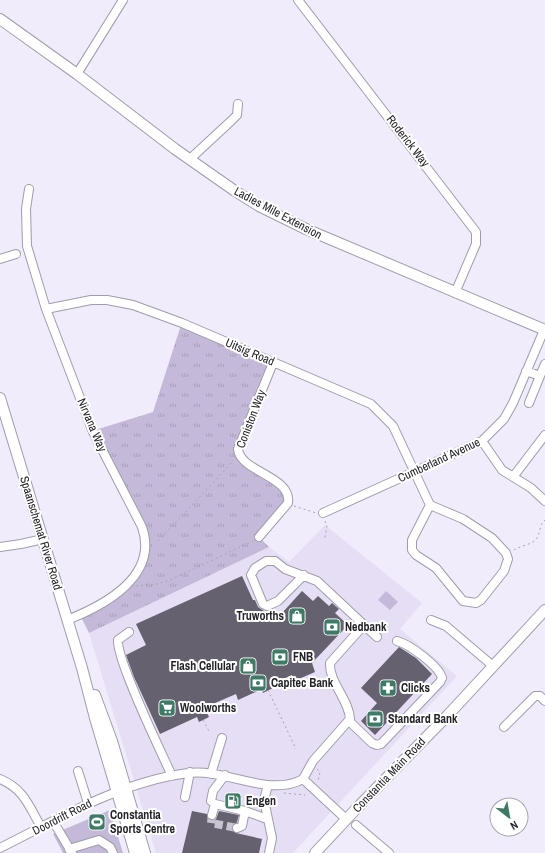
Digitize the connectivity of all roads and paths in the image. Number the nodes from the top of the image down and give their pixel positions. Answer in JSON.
{"nodes":[{"id":1,"x":123,"y":0,"type":"edge"},
{"id":2,"x":298,"y":0,"type":"edge"},
{"id":3,"x":0,"y":20,"type":"edge"},
{"id":4,"x":77,"y":74,"type":"junction"},
{"id":5,"x":238,"y":104,"type":"dead end"},
{"id":6,"x":190,"y":159,"type":"junction"},
{"id":7,"x":29,"y":189,"type":"dead end"},
{"id":8,"x":16,"y":254,"type":"dead end"},
{"id":9,"x":0,"y":259,"type":"edge"},
{"id":10,"x":455,"y":292,"type":"junction"},
{"id":11,"x":46,"y":309,"type":"junction"},
{"id":12,"x":544,"y":330,"type":"edge"},
{"id":13,"x":273,"y":363,"type":"junction"},
{"id":14,"x":545,"y":364,"type":"edge"},
{"id":15,"x":526,"y":371,"type":"junction"},
{"id":16,"x":540,"y":376,"type":"junction"},
{"id":17,"x":0,"y":398,"type":"edge"},
{"id":18,"x":529,"y":403,"type":"dead end"},
{"id":19,"x":545,"y":435,"type":"edge"},
{"id":20,"x":482,"y":441,"type":"junction"},
{"id":21,"x":238,"y":452,"type":"junction"},
{"id":22,"x":415,"y":472,"type":"junction"},
{"id":23,"x":513,"y":477,"type":"junction"},
{"id":24,"x":545,"y":501,"type":"edge"},
{"id":25,"x":288,"y":503,"type":"junction"},
{"id":26,"x":430,"y":505,"type":"junction"},
{"id":27,"x":323,"y":513,"type":"joint"},
{"id":28,"x":545,"y":520,"type":"edge"},
{"id":29,"x":327,"y":526,"type":"dead end"},
{"id":30,"x":259,"y":537,"type":"joint"},
{"id":31,"x":326,"y":538,"type":"dead end"},
{"id":32,"x":43,"y":539,"type":"junction"},
{"id":33,"x":158,"y":541,"type":"dead end"},
{"id":34,"x":0,"y":547,"type":"edge"},
{"id":35,"x":506,"y":553,"type":"junction"},
{"id":36,"x":304,"y":575,"type":"junction"},
{"id":37,"x":128,"y":584,"type":"junction"},
{"id":38,"x":545,"y":610,"type":"edge"},
{"id":39,"x":67,"y":620,"type":"junction"},
{"id":40,"x":431,"y":620,"type":"dead end"},
{"id":41,"x":364,"y":625,"type":"junction"},
{"id":42,"x":129,"y":632,"type":"dead end"},
{"id":43,"x":377,"y":637,"type":"dead end"},
{"id":44,"x":397,"y":642,"type":"dead end"},
{"id":45,"x":493,"y":666,"type":"junction"},
{"id":46,"x":268,"y":690,"type":"dead end"},
{"id":47,"x":545,"y":701,"type":"edge"},
{"id":48,"x":203,"y":720,"type":"dead end"},
{"id":49,"x":349,"y":721,"type":"junction"},
{"id":50,"x":504,"y":727,"type":"dead end"},
{"id":51,"x":210,"y":734,"type":"dead end"},
{"id":52,"x":222,"y":738,"type":"dead end"},
{"id":53,"x":296,"y":749,"type":"dead end"},
{"id":54,"x":317,"y":768,"type":"dead end"},
{"id":55,"x":78,"y":771,"type":"dead end"},
{"id":56,"x":190,"y":772,"type":"junction"},
{"id":57,"x":211,"y":774,"type":"junction"},
{"id":58,"x":225,"y":775,"type":"junction"},
{"id":59,"x":172,"y":776,"type":"junction"},
{"id":60,"x":0,"y":779,"type":"edge"},
{"id":61,"x":303,"y":780,"type":"junction"},
{"id":62,"x":318,"y":780,"type":"dead end"},
{"id":63,"x":268,"y":784,"type":"junction"},
{"id":64,"x":121,"y":791,"type":"junction"},
{"id":65,"x":279,"y":792,"type":"dead end"},
{"id":66,"x":305,"y":795,"type":"dead end"},
{"id":67,"x":185,"y":797,"type":"dead end"},
{"id":68,"x":88,"y":803,"type":"junction"},
{"id":69,"x":215,"y":804,"type":"junction"},
{"id":70,"x":245,"y":811,"type":"junction"},
{"id":71,"x":212,"y":816,"type":"dead end"},
{"id":72,"x":267,"y":819,"type":"junction"},
{"id":73,"x":346,"y":819,"type":"junction"},
{"id":74,"x":53,"y":821,"type":"junction"},
{"id":75,"x":356,"y":825,"type":"dead end"},
{"id":76,"x":41,"y":827,"type":"junction"},
{"id":77,"x":237,"y":828,"type":"dead end"},
{"id":78,"x":0,"y":848,"type":"edge"},
{"id":79,"x":71,"y":851,"type":"edge"},
{"id":80,"x":318,"y":852,"type":"edge"},
{"id":81,"x":113,"y":853,"type":"edge"},
{"id":82,"x":135,"y":853,"type":"edge"},
{"id":83,"x":145,"y":853,"type":"edge"},
{"id":84,"x":269,"y":853,"type":"edge"},
{"id":85,"x":389,"y":853,"type":"edge"}],
"edges":[{"from":1,"to":4,"type":"street"},
{"from":2,"to":10,"type":"street","name":"Roderick Way"},
{"from":3,"to":4,"type":"main road","name":"Ladies Mile Extension"},
{"from":4,"to":6,"type":"main road","name":"Ladies Mile Extension"},
{"from":5,"to":6,"type":"street"},
{"from":6,"to":10,"type":"main road","name":"Ladies Mile Extension"},
{"from":7,"to":11,"type":"street","name":"Nirvana Way"},
{"from":8,"to":9,"type":"street"},
{"from":10,"to":12,"type":"main road","name":"Ladies Mile Extension"},
{"from":11,"to":13,"type":"street","name":"Uitsig Road"},
{"from":11,"to":37,"type":"street","name":"Nirvana Way"},
{"from":12,"to":15,"type":"street","name":"Cumberland Avenue"},
{"from":13,"to":21,"type":"street","name":"Coniston Way"},
{"from":13,"to":22,"type":"street","name":"Uitsig Road"},
{"from":14,"to":16,"type":"street"},
{"from":15,"to":16,"type":"street"},
{"from":15,"to":20,"type":"street","name":"Cumberland Avenue"},
{"from":16,"to":18,"type":"street"},
{"from":17,"to":32,"type":"main road","name":"Spaanschemat River Road"},
{"from":19,"to":23,"type":"street"},
{"from":20,"to":22,"type":"street","name":"Cumberland Avenue"},
{"from":20,"to":23,"type":"street"},
{"from":21,"to":25,"type":"street","name":"Coniston Way"},
{"from":21,"to":33,"type":"path"},
{"from":22,"to":26,"type":"street","name":"Uitsig Road"},
{"from":22,"to":27,"type":"street","name":"Cumberland Avenue"},
{"from":23,"to":24,"type":"street"},
{"from":25,"to":27,"type":"path"},
{"from":25,"to":30,"type":"street"},
{"from":26,"to":35,"type":"street"},
{"from":26,"to":35,"type":"street"},
{"from":28,"to":35,"type":"path"},
{"from":29,"to":31,"type":"path"},
{"from":30,"to":37,"type":"path"},
{"from":32,"to":34,"type":"street"},
{"from":32,"to":39,"type":"main road","name":"Spaanschemat River Road"},
{"from":36,"to":36,"type":"street"},
{"from":36,"to":41,"type":"street"},
{"from":37,"to":39,"type":"street","name":"Nirvana Way"},
{"from":38,"to":45,"type":"main road","name":"Constantia Main Road"},
{"from":39,"to":64,"type":"main road","name":"Spaanschemat River Road"},
{"from":40,"to":45,"type":"street"},
{"from":41,"to":43,"type":"street"},
{"from":41,"to":49,"type":"street"},
{"from":42,"to":59,"type":"street"},
{"from":44,"to":49,"type":"street"},
{"from":45,"to":73,"type":"main road","name":"Constantia Main Road"},
{"from":46,"to":53,"type":"path"},
{"from":47,"to":50,"type":"street"},
{"from":48,"to":51,"type":"path"},
{"from":49,"to":61,"type":"street"},
{"from":52,"to":57,"type":"street"},
{"from":54,"to":62,"type":"path"},
{"from":55,"to":68,"type":"street"},
{"from":56,"to":57,"type":"street","name":"Doordrift Road"},
{"from":56,"to":59,"type":"street","name":"Doordrift Road"},
{"from":56,"to":67,"type":"street"},
{"from":57,"to":58,"type":"street","name":"Doordrift Road"},
{"from":58,"to":63,"type":"street","name":"Doordrift Road"},
{"from":58,"to":69,"type":"street"},
{"from":59,"to":64,"type":"street","name":"Doordrift Road"},
{"from":60,"to":76,"type":"street"},
{"from":61,"to":63,"type":"street","name":"Doordrift Road"},
{"from":61,"to":73,"type":"street"},
{"from":63,"to":72,"type":"street"},
{"from":64,"to":68,"type":"street","name":"Doordrift Road"},
{"from":64,"to":82,"type":"main road","name":"Spaanschemat River Road"},
{"from":64,"to":83,"type":"main road","name":"Spaanschemat River Road"},
{"from":65,"to":66,"type":"path"},
{"from":68,"to":74,"type":"street","name":"Doordrift Road"},
{"from":69,"to":70,"type":"street"},
{"from":69,"to":71,"type":"street"},
{"from":70,"to":72,"type":"street"},
{"from":70,"to":77,"type":"street"},
{"from":72,"to":84,"type":"street"},
{"from":73,"to":80,"type":"main road","name":"Constantia Main Road"},
{"from":74,"to":76,"type":"street","name":"Doordrift Road"},
{"from":74,"to":79,"type":"street"},
{"from":75,"to":85,"type":"street"},
{"from":76,"to":78,"type":"street","name":"Doordrift Road"},
{"from":79,"to":81,"type":"street"}]}
